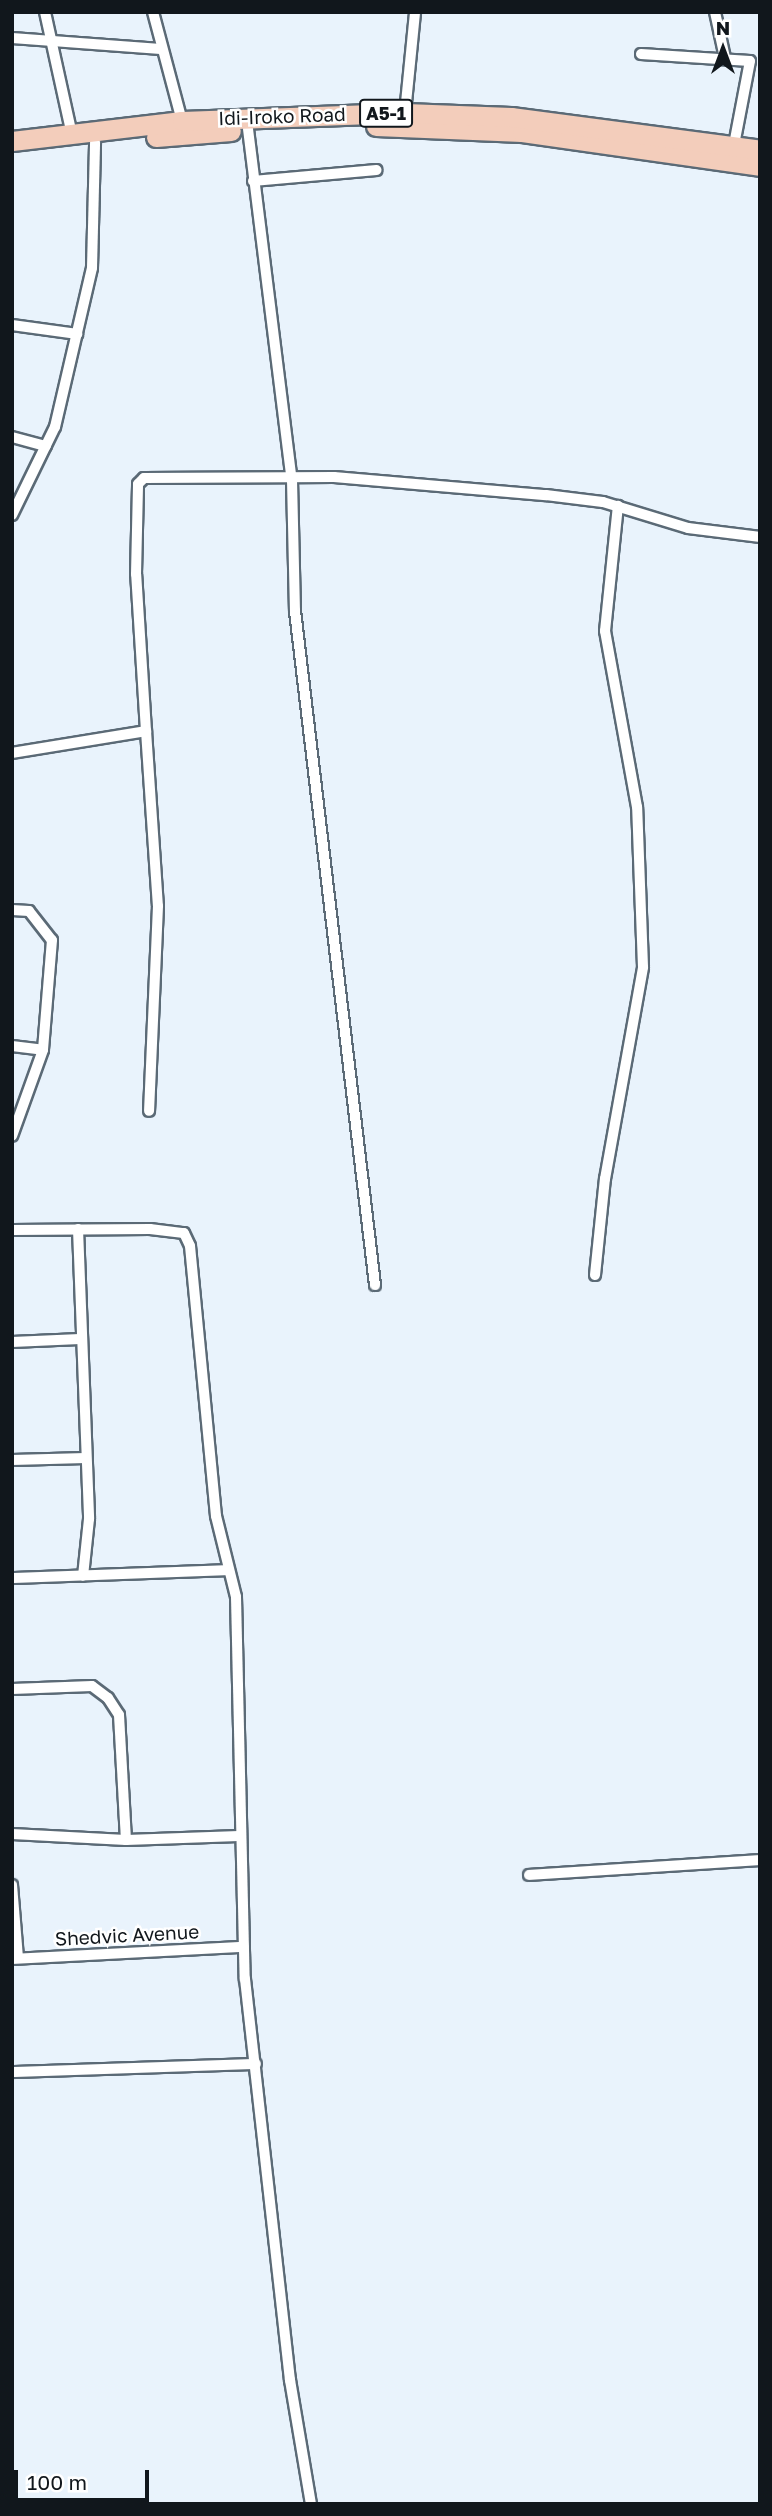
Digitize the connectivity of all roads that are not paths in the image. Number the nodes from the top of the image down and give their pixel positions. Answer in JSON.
{"nodes":[{"id":1,"x":45,"y":12,"type":"edge"},
{"id":2,"x":153,"y":12,"type":"edge"},
{"id":3,"x":415,"y":12,"type":"edge"},
{"id":4,"x":715,"y":12,"type":"edge"},
{"id":5,"x":12,"y":38,"type":"edge"},
{"id":6,"x":49,"y":39,"type":"junction"},
{"id":7,"x":162,"y":49,"type":"junction"},
{"id":8,"x":641,"y":54,"type":"dead end"},
{"id":9,"x":725,"y":58,"type":"junction"},
{"id":10,"x":405,"y":113,"type":"junction"},
{"id":11,"x":181,"y":121,"type":"junction"},
{"id":12,"x":248,"y":129,"type":"junction"},
{"id":13,"x":72,"y":135,"type":"junction"},
{"id":14,"x":12,"y":141,"type":"edge"},
{"id":15,"x":94,"y":142,"type":"junction"},
{"id":16,"x":734,"y":145,"type":"junction"},
{"id":17,"x":760,"y":150,"type":"edge"},
{"id":18,"x":12,"y":152,"type":"edge"},
{"id":19,"x":760,"y":166,"type":"edge"},
{"id":20,"x":377,"y":170,"type":"dead end"},
{"id":21,"x":253,"y":181,"type":"junction"},
{"id":22,"x":12,"y":325,"type":"edge"},
{"id":23,"x":77,"y":334,"type":"junction"},
{"id":24,"x":12,"y":437,"type":"edge"},
{"id":25,"x":46,"y":446,"type":"junction"},
{"id":26,"x":292,"y":480,"type":"junction"},
{"id":27,"x":618,"y":506,"type":"junction"},
{"id":28,"x":12,"y":515,"type":"edge"},
{"id":29,"x":760,"y":537,"type":"edge"},
{"id":30,"x":146,"y":731,"type":"junction"},
{"id":31,"x":12,"y":753,"type":"edge"},
{"id":32,"x":12,"y":910,"type":"edge"},
{"id":33,"x":12,"y":1046,"type":"edge"},
{"id":34,"x":43,"y":1050,"type":"junction"},
{"id":35,"x":149,"y":1111,"type":"dead end"},
{"id":36,"x":12,"y":1136,"type":"edge"},
{"id":37,"x":78,"y":1229,"type":"junction"},
{"id":38,"x":12,"y":1230,"type":"edge"},
{"id":39,"x":595,"y":1275,"type":"dead end"},
{"id":40,"x":375,"y":1286,"type":"dead end"},
{"id":41,"x":80,"y":1339,"type":"junction"},
{"id":42,"x":12,"y":1342,"type":"edge"},
{"id":43,"x":86,"y":1458,"type":"junction"},
{"id":44,"x":12,"y":1460,"type":"edge"},
{"id":45,"x":226,"y":1570,"type":"junction"},
{"id":46,"x":83,"y":1576,"type":"junction"},
{"id":47,"x":12,"y":1578,"type":"edge"},
{"id":48,"x":12,"y":1689,"type":"edge"},
{"id":49,"x":12,"y":1835,"type":"edge"},
{"id":50,"x":239,"y":1836,"type":"junction"},
{"id":51,"x":125,"y":1840,"type":"junction"},
{"id":52,"x":760,"y":1860,"type":"edge"},
{"id":53,"x":529,"y":1875,"type":"dead end"},
{"id":54,"x":12,"y":1885,"type":"edge"},
{"id":55,"x":244,"y":1947,"type":"junction"},
{"id":56,"x":15,"y":1958,"type":"edge"},
{"id":57,"x":256,"y":2064,"type":"junction"},
{"id":58,"x":12,"y":2073,"type":"edge"},
{"id":59,"x":312,"y":2504,"type":"edge"}],
"edges":[{"from":1,"to":6,"type":"street"},
{"from":2,"to":7,"type":"street"},
{"from":3,"to":10,"type":"street"},
{"from":4,"to":9,"type":"street"},
{"from":5,"to":6,"type":"street"},
{"from":6,"to":7,"type":"street"},
{"from":6,"to":13,"type":"street"},
{"from":7,"to":11,"type":"street"},
{"from":8,"to":9,"type":"street"},
{"from":9,"to":16,"type":"street"},
{"from":10,"to":11,"type":"highway","name":"Idi-Iroko Road","number":"A5-1"},
{"from":10,"to":16,"type":"highway","name":"Idi-Iroko Road","number":"A5-1"},
{"from":11,"to":13,"type":"highway","name":"Idi-Iroko Road","number":"A5-1"},
{"from":12,"to":15,"type":"highway","number":"A5-1"},
{"from":12,"to":19,"type":"highway","number":"A5-1"},
{"from":12,"to":21,"type":"street"},
{"from":13,"to":14,"type":"highway","name":"Idi-Iroko Road","number":"A5-1"},
{"from":15,"to":18,"type":"highway","number":"A5-1"},
{"from":15,"to":23,"type":"street"},
{"from":16,"to":17,"type":"highway","name":"Idi-Iroko Road","number":"A5-1"},
{"from":20,"to":21,"type":"street"},
{"from":21,"to":26,"type":"street"},
{"from":22,"to":23,"type":"street"},
{"from":23,"to":25,"type":"street"},
{"from":24,"to":25,"type":"street"},
{"from":25,"to":28,"type":"street"},
{"from":26,"to":27,"type":"street"},
{"from":26,"to":30,"type":"street"},
{"from":26,"to":40,"type":"street"},
{"from":27,"to":29,"type":"street"},
{"from":27,"to":39,"type":"street"},
{"from":30,"to":31,"type":"street"},
{"from":30,"to":35,"type":"street"},
{"from":32,"to":34,"type":"street"},
{"from":33,"to":34,"type":"street"},
{"from":34,"to":36,"type":"street"},
{"from":37,"to":38,"type":"street"},
{"from":37,"to":41,"type":"street"},
{"from":37,"to":45,"type":"street"},
{"from":41,"to":42,"type":"street"},
{"from":41,"to":43,"type":"street"},
{"from":43,"to":44,"type":"street"},
{"from":43,"to":46,"type":"street"},
{"from":45,"to":46,"type":"street"},
{"from":45,"to":50,"type":"street"},
{"from":46,"to":47,"type":"street"},
{"from":48,"to":51,"type":"street"},
{"from":49,"to":51,"type":"street"},
{"from":50,"to":51,"type":"street"},
{"from":50,"to":55,"type":"street"},
{"from":52,"to":53,"type":"street"},
{"from":54,"to":56,"type":"street"},
{"from":55,"to":56,"type":"street","name":"Shedvic Avenue"},
{"from":55,"to":57,"type":"street"},
{"from":57,"to":58,"type":"street"},
{"from":57,"to":59,"type":"street"}]}
